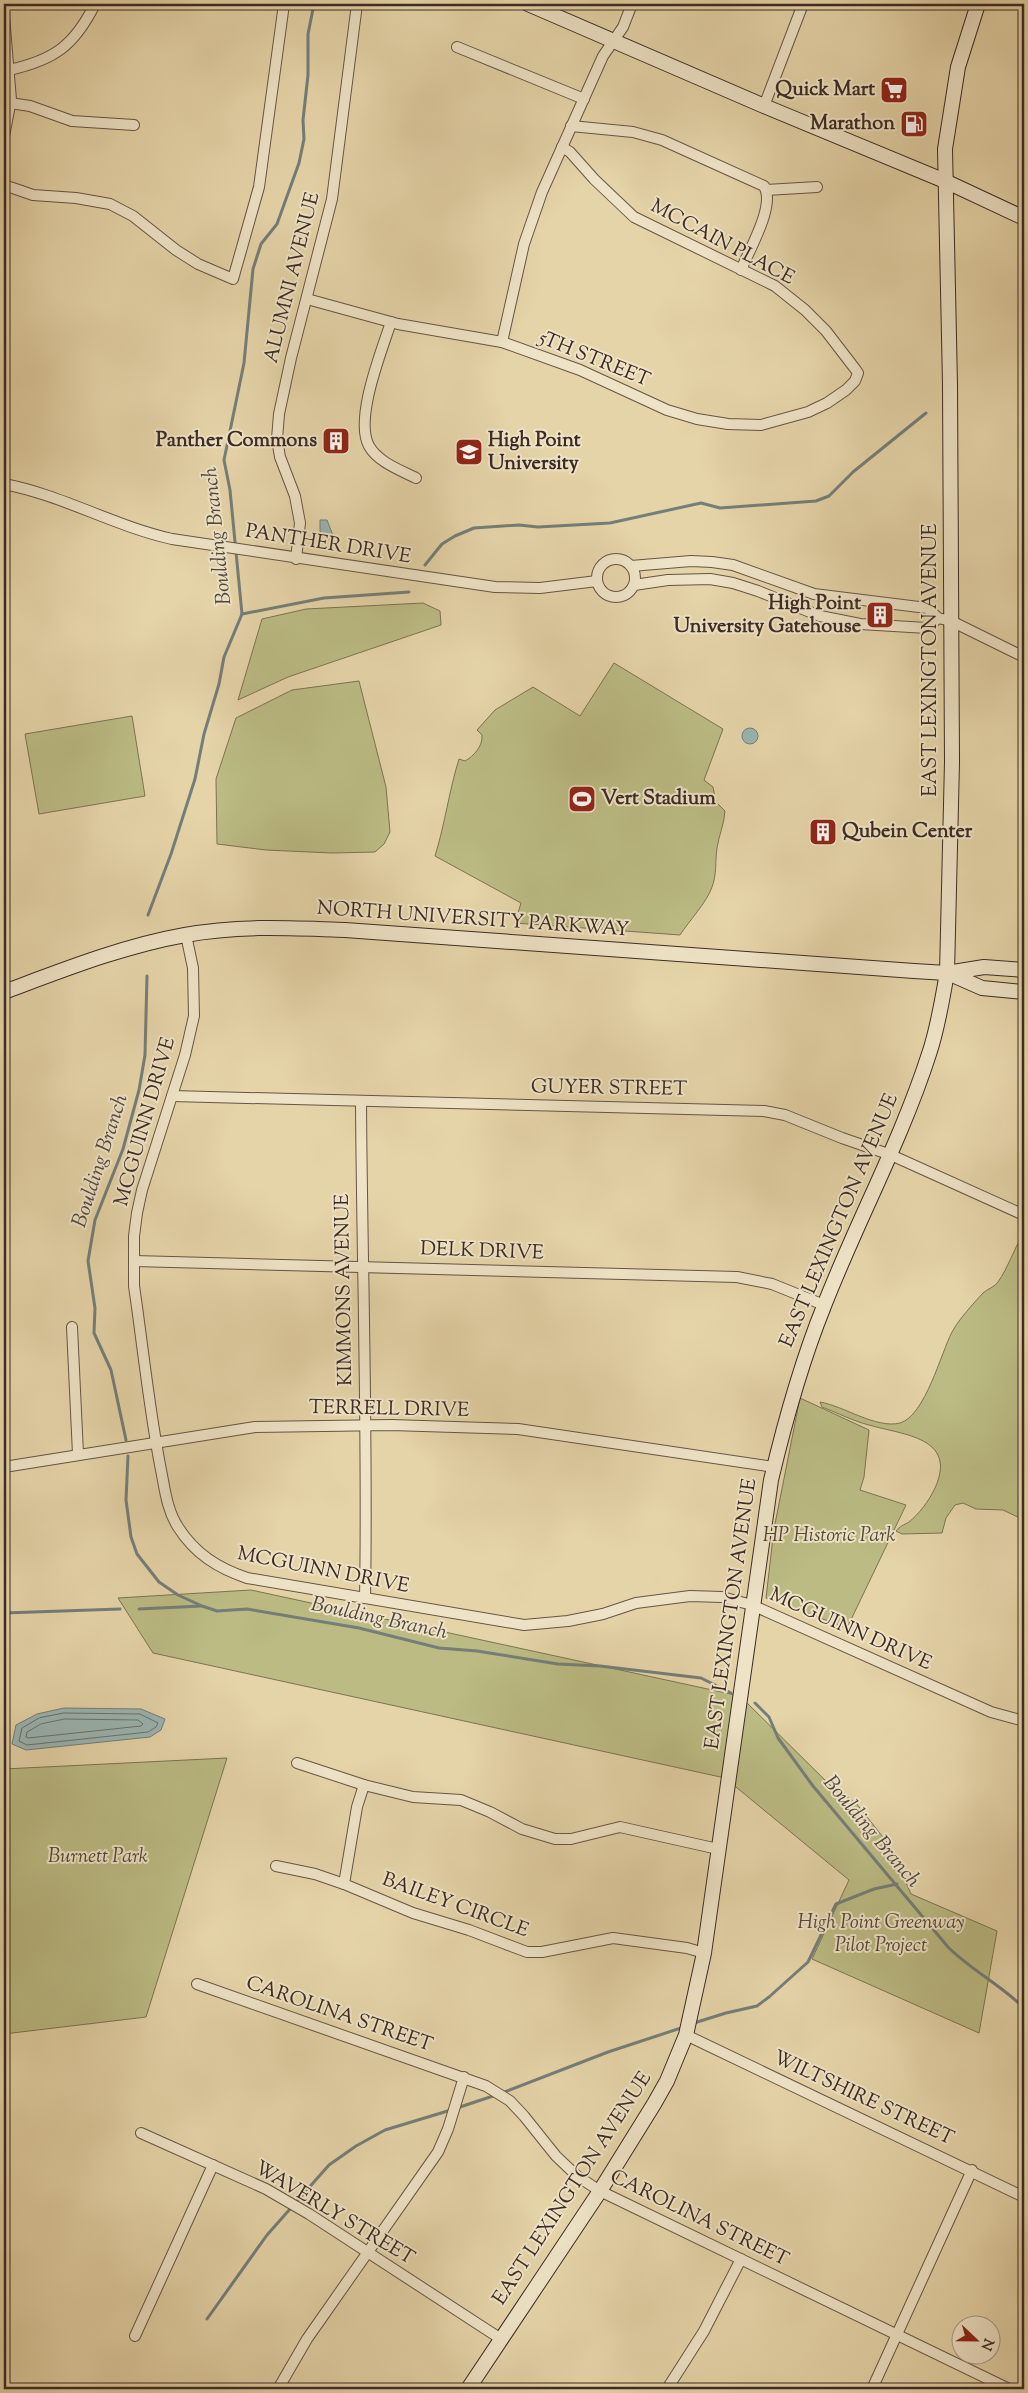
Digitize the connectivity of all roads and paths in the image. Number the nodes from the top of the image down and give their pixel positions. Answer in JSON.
{"nodes":[{"id":1,"x":95,"y":4,"type":"edge"},
{"id":2,"x":284,"y":4,"type":"edge"},
{"id":3,"x":357,"y":4,"type":"edge"},
{"id":4,"x":528,"y":4,"type":"edge"},
{"id":5,"x":632,"y":4,"type":"edge"},
{"id":6,"x":803,"y":4,"type":"edge"},
{"id":7,"x":978,"y":4,"type":"edge"},
{"id":8,"x":4,"y":16,"type":"edge"},
{"id":9,"x":614,"y":41,"type":"junction"},
{"id":10,"x":458,"y":47,"type":"dead end"},
{"id":11,"x":9,"y":70,"type":"junction"},
{"id":12,"x":584,"y":100,"type":"junction"},
{"id":13,"x":10,"y":103,"type":"junction"},
{"id":14,"x":764,"y":106,"type":"junction"},
{"id":15,"x":134,"y":125,"type":"dead end"},
{"id":16,"x":572,"y":126,"type":"junction"},
{"id":17,"x":4,"y":136,"type":"edge"},
{"id":18,"x":562,"y":147,"type":"junction"},
{"id":19,"x":944,"y":181,"type":"junction"},
{"id":20,"x":4,"y":185,"type":"edge"},
{"id":21,"x":817,"y":186,"type":"dead end"},
{"id":22,"x":766,"y":190,"type":"junction"},
{"id":23,"x":1024,"y":218,"type":"edge"},
{"id":24,"x":741,"y":270,"type":"junction"},
{"id":25,"x":307,"y":299,"type":"junction"},
{"id":26,"x":391,"y":322,"type":"junction"},
{"id":27,"x":502,"y":342,"type":"junction"},
{"id":28,"x":857,"y":376,"type":"joint"},
{"id":29,"x":416,"y":478,"type":"dead end"},
{"id":30,"x":4,"y":484,"type":"edge"},
{"id":31,"x":296,"y":558,"type":"junction"},
{"id":32,"x":631,"y":566,"type":"junction"},
{"id":33,"x":597,"y":581,"type":"junction"},
{"id":34,"x":634,"y":585,"type":"junction"},
{"id":35,"x":945,"y":620,"type":"junction"},
{"id":36,"x":1024,"y":657,"type":"edge"},
{"id":37,"x":186,"y":935,"type":"junction"},
{"id":38,"x":1024,"y":970,"type":"edge"},
{"id":39,"x":947,"y":973,"type":"junction"},
{"id":40,"x":4,"y":992,"type":"edge"},
{"id":41,"x":1024,"y":992,"type":"edge"},
{"id":42,"x":172,"y":1096,"type":"junction"},
{"id":43,"x":361,"y":1101,"type":"junction"},
{"id":44,"x":891,"y":1155,"type":"junction"},
{"id":45,"x":1024,"y":1215,"type":"edge"},
{"id":46,"x":134,"y":1261,"type":"junction"},
{"id":47,"x":362,"y":1266,"type":"junction"},
{"id":48,"x":824,"y":1305,"type":"junction"},
{"id":49,"x":72,"y":1327,"type":"dead end"},
{"id":50,"x":365,"y":1426,"type":"junction"},
{"id":51,"x":155,"y":1442,"type":"junction"},
{"id":52,"x":78,"y":1454,"type":"junction"},
{"id":53,"x":4,"y":1467,"type":"edge"},
{"id":54,"x":774,"y":1467,"type":"junction"},
{"id":55,"x":365,"y":1598,"type":"junction"},
{"id":56,"x":752,"y":1605,"type":"junction"},
{"id":57,"x":1022,"y":1718,"type":"edge"},
{"id":58,"x":297,"y":1764,"type":"dead end"},
{"id":59,"x":364,"y":1785,"type":"junction"},
{"id":60,"x":718,"y":1849,"type":"junction"},
{"id":61,"x":276,"y":1866,"type":"dead end"},
{"id":62,"x":344,"y":1884,"type":"junction"},
{"id":63,"x":704,"y":1953,"type":"junction"},
{"id":64,"x":197,"y":1984,"type":"dead end"},
{"id":65,"x":686,"y":2035,"type":"junction"},
{"id":66,"x":464,"y":2078,"type":"junction"},
{"id":67,"x":141,"y":2133,"type":"dead end"},
{"id":68,"x":213,"y":2165,"type":"junction"},
{"id":69,"x":972,"y":2170,"type":"junction"},
{"id":70,"x":600,"y":2191,"type":"junction"},
{"id":71,"x":1024,"y":2197,"type":"edge"},
{"id":72,"x":368,"y":2252,"type":"junction"},
{"id":73,"x":741,"y":2259,"type":"junction"},
{"id":74,"x":898,"y":2335,"type":"junction"},
{"id":75,"x":135,"y":2336,"type":"dead end"},
{"id":76,"x":501,"y":2338,"type":"junction"},
{"id":77,"x":278,"y":2389,"type":"edge"},
{"id":78,"x":468,"y":2389,"type":"edge"},
{"id":79,"x":667,"y":2389,"type":"edge"},
{"id":80,"x":872,"y":2389,"type":"edge"},
{"id":81,"x":1009,"y":2389,"type":"edge"}],
"edges":[{"from":1,"to":11,"type":"street"},
{"from":2,"to":20,"type":"street"},
{"from":3,"to":25,"type":"street","name":"ALUMNI AVENUE"},
{"from":4,"to":9,"type":"main road"},
{"from":5,"to":9,"type":"street"},
{"from":6,"to":14,"type":"street"},
{"from":7,"to":19,"type":"main road","name":"EAST LEXINGTON AVENUE"},
{"from":8,"to":11,"type":"street"},
{"from":9,"to":12,"type":"street"},
{"from":9,"to":14,"type":"main road"},
{"from":10,"to":12,"type":"street"},
{"from":11,"to":13,"type":"street"},
{"from":12,"to":16,"type":"street"},
{"from":13,"to":15,"type":"street"},
{"from":13,"to":17,"type":"street"},
{"from":14,"to":19,"type":"main road"},
{"from":16,"to":18,"type":"street"},
{"from":16,"to":22,"type":"street"},
{"from":18,"to":24,"type":"street","name":"MCCAIN PLACE"},
{"from":18,"to":27,"type":"street"},
{"from":19,"to":23,"type":"main road"},
{"from":19,"to":35,"type":"main road","name":"EAST LEXINGTON AVENUE"},
{"from":21,"to":22,"type":"street"},
{"from":22,"to":24,"type":"street"},
{"from":24,"to":28,"type":"street","name":"MCCAIN PLACE"},
{"from":25,"to":26,"type":"street","name":"5TH STREET"},
{"from":25,"to":31,"type":"street","name":"ALUMNI AVENUE"},
{"from":26,"to":27,"type":"street","name":"5TH STREET"},
{"from":26,"to":29,"type":"street"},
{"from":27,"to":28,"type":"street","name":"5TH STREET"},
{"from":30,"to":31,"type":"street","name":"PANTHER DRIVE"},
{"from":31,"to":33,"type":"street","name":"PANTHER DRIVE"},
{"from":32,"to":33,"type":"street"},
{"from":32,"to":34,"type":"street"},
{"from":32,"to":35,"type":"street"},
{"from":33,"to":34,"type":"street"},
{"from":34,"to":35,"type":"street"},
{"from":35,"to":36,"type":"street"},
{"from":35,"to":39,"type":"main road","name":"EAST LEXINGTON AVENUE"},
{"from":37,"to":39,"type":"main road","name":"NORTH UNIVERSITY PARKWAY"},
{"from":37,"to":40,"type":"main road","name":"NORTH UNIVERSITY PARKWAY"},
{"from":37,"to":42,"type":"street","name":"MCGUINN DRIVE"},
{"from":38,"to":39,"type":"main road","name":"NORTH UNIVERSITY PARKWAY"},
{"from":39,"to":41,"type":"main road","name":"NORTH UNIVERSITY PARKWAY"},
{"from":39,"to":44,"type":"main road","name":"EAST LEXINGTON AVENUE"},
{"from":42,"to":43,"type":"street","name":"GUYER STREET"},
{"from":42,"to":46,"type":"street","name":"MCGUINN DRIVE"},
{"from":43,"to":44,"type":"street","name":"GUYER STREET"},
{"from":43,"to":47,"type":"street","name":"KIMMONS AVENUE"},
{"from":44,"to":45,"type":"street","name":"GUYER STREET"},
{"from":44,"to":48,"type":"main road","name":"EAST LEXINGTON AVENUE"},
{"from":46,"to":47,"type":"street","name":"DELK DRIVE"},
{"from":46,"to":51,"type":"street","name":"MCGUINN DRIVE"},
{"from":47,"to":48,"type":"street","name":"DELK DRIVE"},
{"from":47,"to":50,"type":"street","name":"KIMMONS AVENUE"},
{"from":48,"to":54,"type":"main road","name":"EAST LEXINGTON AVENUE"},
{"from":49,"to":52,"type":"street"},
{"from":50,"to":51,"type":"street","name":"TERRELL DRIVE"},
{"from":50,"to":54,"type":"street","name":"TERRELL DRIVE"},
{"from":50,"to":55,"type":"street","name":"KIMMONS AVENUE"},
{"from":51,"to":52,"type":"street","name":"TERRELL DRIVE"},
{"from":51,"to":55,"type":"street","name":"MCGUINN DRIVE"},
{"from":52,"to":53,"type":"street","name":"TERRELL DRIVE"},
{"from":54,"to":56,"type":"main road","name":"EAST LEXINGTON AVENUE"},
{"from":55,"to":56,"type":"street","name":"MCGUINN DRIVE"},
{"from":56,"to":57,"type":"street","name":"MCGUINN DRIVE"},
{"from":56,"to":60,"type":"main road","name":"EAST LEXINGTON AVENUE"},
{"from":58,"to":59,"type":"street"},
{"from":59,"to":60,"type":"street"},
{"from":59,"to":62,"type":"street"},
{"from":60,"to":63,"type":"main road","name":"EAST LEXINGTON AVENUE"},
{"from":61,"to":62,"type":"street","name":"BAILEY CIRCLE"},
{"from":62,"to":63,"type":"street","name":"BAILEY CIRCLE"},
{"from":63,"to":65,"type":"main road","name":"EAST LEXINGTON AVENUE"},
{"from":64,"to":66,"type":"street","name":"CAROLINA STREET"},
{"from":65,"to":69,"type":"street","name":"WILTSHIRE STREET"},
{"from":65,"to":70,"type":"main road","name":"EAST LEXINGTON AVENUE"},
{"from":66,"to":70,"type":"street","name":"CAROLINA STREET"},
{"from":66,"to":72,"type":"street"},
{"from":67,"to":68,"type":"street","name":"WAVERLY STREET"},
{"from":68,"to":72,"type":"street","name":"WAVERLY STREET"},
{"from":68,"to":75,"type":"street"},
{"from":69,"to":71,"type":"street","name":"WILTSHIRE STREET"},
{"from":69,"to":74,"type":"street"},
{"from":70,"to":73,"type":"street","name":"CAROLINA STREET"},
{"from":70,"to":76,"type":"main road","name":"EAST LEXINGTON AVENUE"},
{"from":72,"to":76,"type":"street","name":"WAVERLY STREET"},
{"from":72,"to":77,"type":"street"},
{"from":73,"to":74,"type":"street","name":"CAROLINA STREET"},
{"from":73,"to":79,"type":"street"},
{"from":74,"to":80,"type":"street"},
{"from":74,"to":81,"type":"street","name":"CAROLINA STREET"},
{"from":76,"to":78,"type":"main road","name":"EAST LEXINGTON AVENUE"}]}
